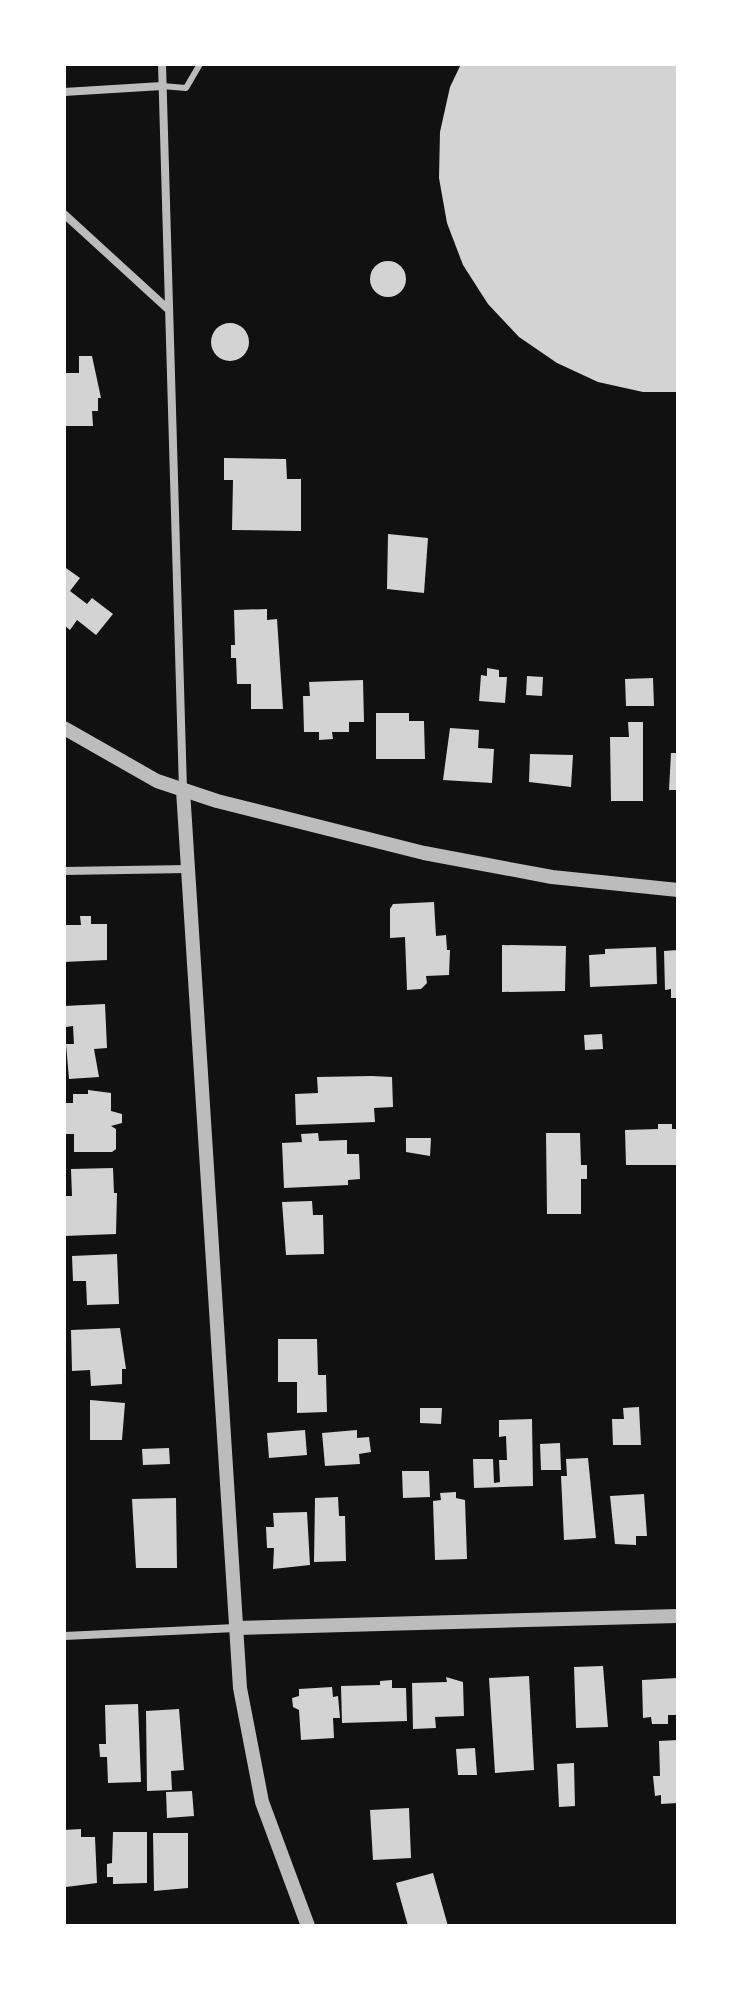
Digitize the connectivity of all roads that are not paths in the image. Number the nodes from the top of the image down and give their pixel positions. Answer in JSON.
{"nodes":[{"id":1,"x":162,"y":64,"type":"edge"},
{"id":2,"x":200,"y":64,"type":"edge"},
{"id":3,"x":162,"y":86,"type":"junction"},
{"id":4,"x":64,"y":92,"type":"edge"},
{"id":5,"x":64,"y":214,"type":"edge"},
{"id":6,"x":169,"y":310,"type":"junction"},
{"id":7,"x":64,"y":728,"type":"edge"},
{"id":8,"x":183,"y":790,"type":"junction"},
{"id":9,"x":187,"y":869,"type":"junction"},
{"id":10,"x":64,"y":871,"type":"edge"},
{"id":11,"x":678,"y":890,"type":"edge"},
{"id":12,"x":678,"y":1616,"type":"edge"},
{"id":13,"x":235,"y":1628,"type":"junction"},
{"id":14,"x":64,"y":1636,"type":"edge"},
{"id":15,"x":308,"y":1926,"type":"edge"}],
"edges":[{"from":1,"to":3,"type":"street"},
{"from":2,"to":3,"type":"lane"},
{"from":3,"to":4,"type":"street"},
{"from":3,"to":6,"type":"street"},
{"from":5,"to":6,"type":"street"},
{"from":6,"to":8,"type":"street"},
{"from":7,"to":8,"type":"street"},
{"from":8,"to":9,"type":"street"},
{"from":8,"to":11,"type":"street"},
{"from":9,"to":10,"type":"street"},
{"from":9,"to":13,"type":"street"},
{"from":12,"to":13,"type":"street"},
{"from":13,"to":14,"type":"street"},
{"from":13,"to":15,"type":"street"}]}
